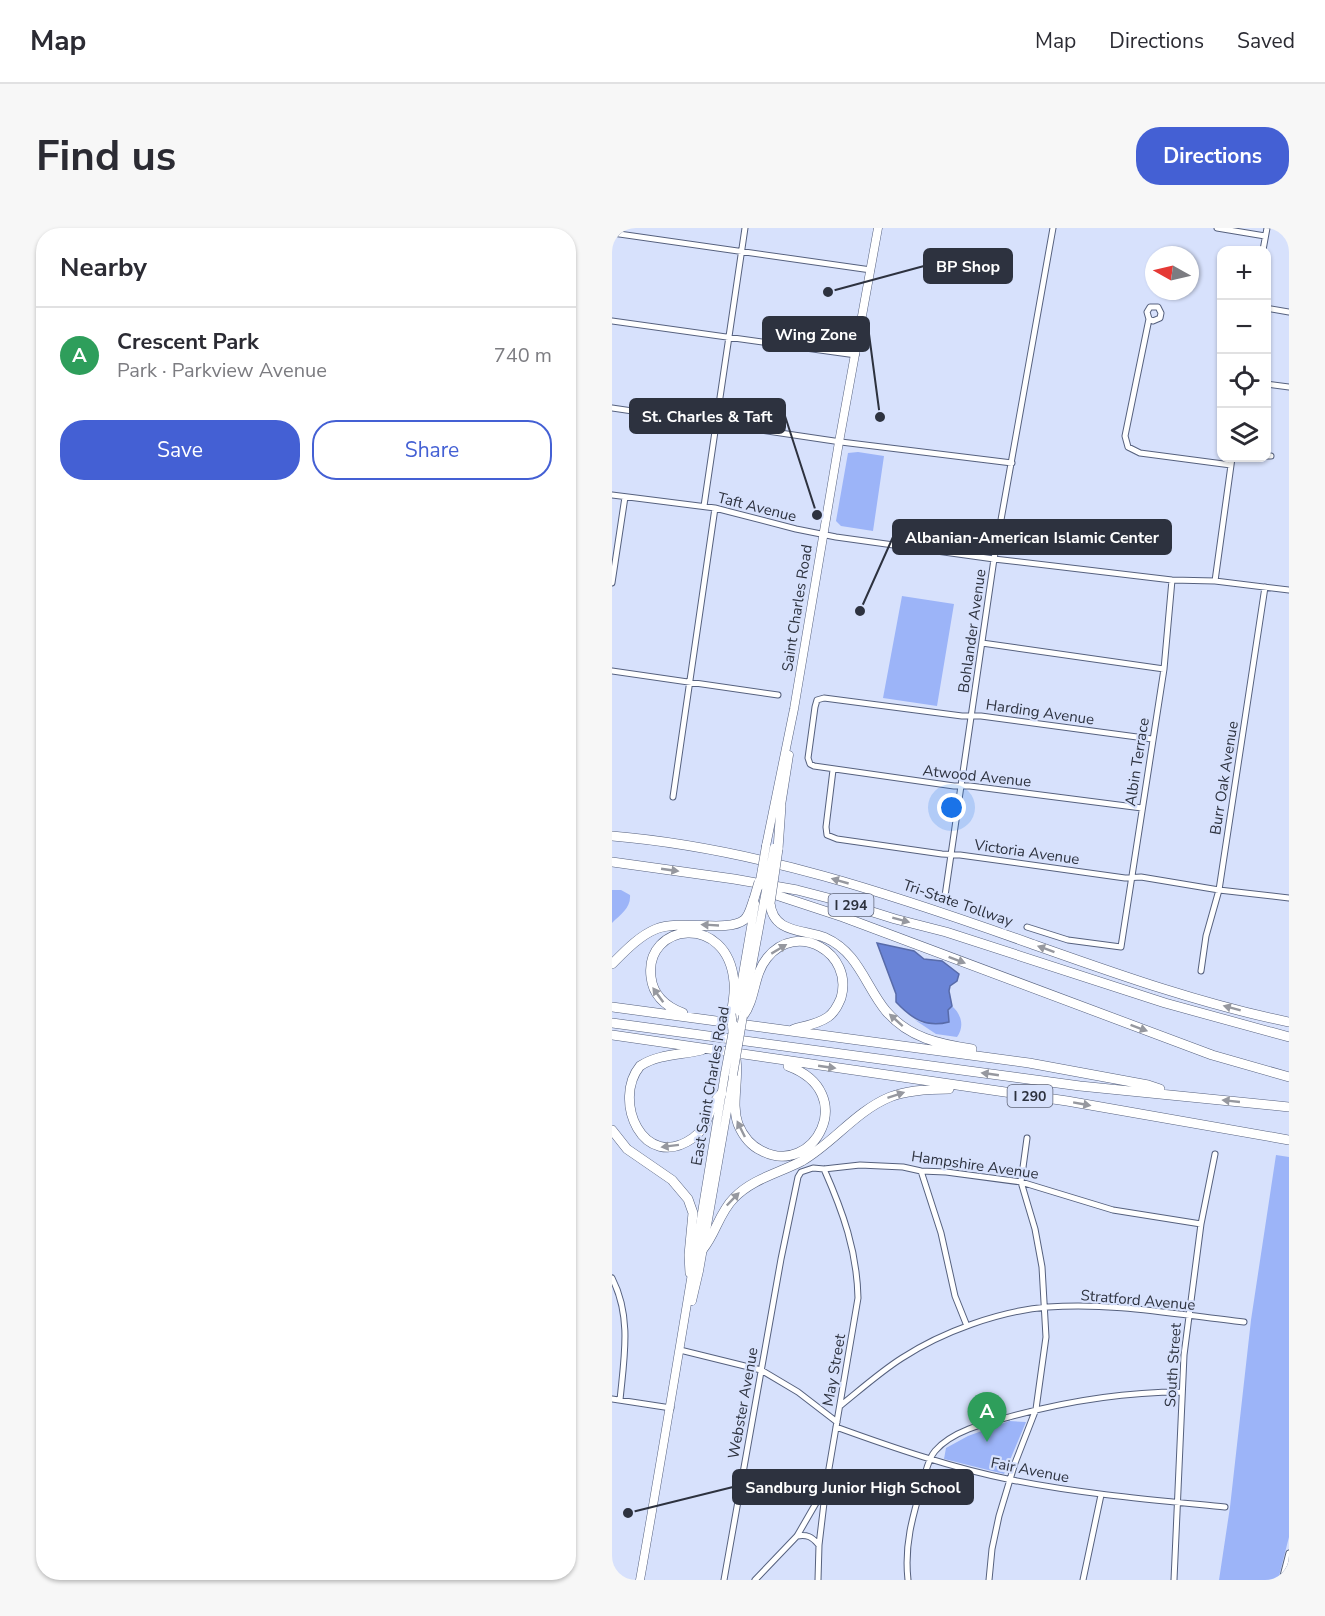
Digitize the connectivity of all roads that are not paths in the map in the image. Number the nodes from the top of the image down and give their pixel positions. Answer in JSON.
{"nodes":[{"id":1,"x":745,"y":228,"type":"edge"},
{"id":2,"x":878,"y":228,"type":"edge"},
{"id":3,"x":1053,"y":228,"type":"edge"},
{"id":4,"x":1216,"y":228,"type":"edge"},
{"id":5,"x":1267,"y":228,"type":"edge"},
{"id":6,"x":612,"y":232,"type":"edge"},
{"id":7,"x":1265,"y":236,"type":"junction"},
{"id":8,"x":1264,"y":246,"type":"edge"},
{"id":9,"x":741,"y":252,"type":"junction"},
{"id":10,"x":871,"y":270,"type":"junction"},
{"id":11,"x":1271,"y":310,"type":"edge"},
{"id":12,"x":1289,"y":312,"type":"edge"},
{"id":13,"x":1149,"y":319,"type":"dead end"},
{"id":14,"x":612,"y":321,"type":"edge"},
{"id":15,"x":728,"y":336,"type":"junction"},
{"id":16,"x":856,"y":355,"type":"junction"},
{"id":17,"x":1271,"y":385,"type":"edge"},
{"id":18,"x":1289,"y":387,"type":"edge"},
{"id":19,"x":612,"y":408,"type":"edge"},
{"id":20,"x":716,"y":423,"type":"junction"},
{"id":21,"x":839,"y":442,"type":"junction"},
{"id":22,"x":1231,"y":462,"type":"edge"},
{"id":23,"x":1012,"y":463,"type":"junction"},
{"id":24,"x":1231,"y":465,"type":"junction"},
{"id":25,"x":612,"y":495,"type":"edge"},
{"id":26,"x":625,"y":497,"type":"junction"},
{"id":27,"x":704,"y":506,"type":"junction"},
{"id":28,"x":715,"y":508,"type":"junction"},
{"id":29,"x":823,"y":534,"type":"junction"},
{"id":30,"x":994,"y":559,"type":"junction"},
{"id":31,"x":1172,"y":580,"type":"junction"},
{"id":32,"x":1215,"y":581,"type":"junction"},
{"id":33,"x":612,"y":583,"type":"edge"},
{"id":34,"x":1265,"y":587,"type":"junction"},
{"id":35,"x":1289,"y":590,"type":"edge"},
{"id":36,"x":982,"y":644,"type":"junction"},
{"id":37,"x":1164,"y":669,"type":"junction"},
{"id":38,"x":612,"y":671,"type":"edge"},
{"id":39,"x":689,"y":682,"type":"junction"},
{"id":40,"x":778,"y":695,"type":"dead end"},
{"id":41,"x":794,"y":709,"type":"junction"},
{"id":42,"x":972,"y":715,"type":"junction"},
{"id":43,"x":1152,"y":739,"type":"junction"},
{"id":44,"x":810,"y":764,"type":"joint"},
{"id":45,"x":833,"y":770,"type":"junction"},
{"id":46,"x":962,"y":786,"type":"junction"},
{"id":47,"x":673,"y":797,"type":"dead end"},
{"id":48,"x":781,"y":806,"type":"joint"},
{"id":49,"x":1142,"y":808,"type":"junction"},
{"id":50,"x":612,"y":836,"type":"edge"},
{"id":51,"x":773,"y":848,"type":"junction"},
{"id":52,"x":951,"y":855,"type":"junction"},
{"id":53,"x":612,"y":862,"type":"edge"},
{"id":54,"x":1132,"y":877,"type":"junction"},
{"id":55,"x":734,"y":879,"type":"junction"},
{"id":56,"x":759,"y":882,"type":"joint"},
{"id":57,"x":1219,"y":890,"type":"junction"},
{"id":58,"x":945,"y":896,"type":"dead end"},
{"id":59,"x":1289,"y":898,"type":"edge"},
{"id":60,"x":761,"y":901,"type":"junction"},
{"id":61,"x":1027,"y":927,"type":"dead end"},
{"id":62,"x":612,"y":964,"type":"edge"},
{"id":63,"x":1201,"y":971,"type":"dead end"},
{"id":64,"x":612,"y":1007,"type":"edge"},
{"id":65,"x":737,"y":1015,"type":"junction"},
{"id":66,"x":709,"y":1020,"type":"junction"},
{"id":67,"x":1289,"y":1022,"type":"edge"},
{"id":68,"x":612,"y":1023,"type":"edge"},
{"id":69,"x":733,"y":1031,"type":"joint"},
{"id":70,"x":785,"y":1031,"type":"junction"},
{"id":71,"x":612,"y":1035,"type":"edge"},
{"id":72,"x":1289,"y":1037,"type":"edge"},
{"id":73,"x":706,"y":1049,"type":"junction"},
{"id":74,"x":736,"y":1059,"type":"joint"},
{"id":75,"x":769,"y":1059,"type":"junction"},
{"id":76,"x":1029,"y":1063,"type":"junction"},
{"id":77,"x":732,"y":1074,"type":"junction"},
{"id":78,"x":1289,"y":1077,"type":"edge"},
{"id":79,"x":998,"y":1091,"type":"junction"},
{"id":80,"x":722,"y":1093,"type":"junction"},
{"id":81,"x":1173,"y":1094,"type":"junction"},
{"id":82,"x":1289,"y":1107,"type":"edge"},
{"id":83,"x":612,"y":1130,"type":"edge"},
{"id":84,"x":1027,"y":1138,"type":"dead end"},
{"id":85,"x":1289,"y":1140,"type":"edge"},
{"id":86,"x":1215,"y":1154,"type":"dead end"},
{"id":87,"x":824,"y":1169,"type":"junction"},
{"id":88,"x":921,"y":1171,"type":"junction"},
{"id":89,"x":1021,"y":1182,"type":"junction"},
{"id":90,"x":1202,"y":1224,"type":"junction"},
{"id":91,"x":787,"y":1230,"type":"joint"},
{"id":92,"x":703,"y":1249,"type":"junction"},
{"id":93,"x":690,"y":1273,"type":"junction"},
{"id":94,"x":612,"y":1278,"type":"edge"},
{"id":95,"x":1046,"y":1308,"type":"junction"},
{"id":96,"x":1188,"y":1316,"type":"junction"},
{"id":97,"x":1244,"y":1322,"type":"dead end"},
{"id":98,"x":967,"y":1326,"type":"junction"},
{"id":99,"x":683,"y":1331,"type":"junction"},
{"id":100,"x":680,"y":1350,"type":"junction"},
{"id":101,"x":761,"y":1370,"type":"junction"},
{"id":102,"x":1182,"y":1392,"type":"junction"},
{"id":103,"x":612,"y":1399,"type":"edge"},
{"id":104,"x":620,"y":1400,"type":"junction"},
{"id":105,"x":840,"y":1406,"type":"junction"},
{"id":106,"x":671,"y":1408,"type":"junction"},
{"id":107,"x":1036,"y":1409,"type":"junction"},
{"id":108,"x":837,"y":1425,"type":"junction"},
{"id":109,"x":930,"y":1459,"type":"junction"},
{"id":110,"x":1010,"y":1480,"type":"junction"},
{"id":111,"x":826,"y":1486,"type":"junction"},
{"id":112,"x":1101,"y":1495,"type":"junction"},
{"id":113,"x":1178,"y":1502,"type":"junction"},
{"id":114,"x":1225,"y":1507,"type":"dead end"},
{"id":115,"x":797,"y":1536,"type":"junction"},
{"id":116,"x":819,"y":1545,"type":"junction"},
{"id":117,"x":1289,"y":1553,"type":"edge"},
{"id":118,"x":727,"y":1566,"type":"junction"},
{"id":119,"x":640,"y":1580,"type":"edge"},
{"id":120,"x":724,"y":1580,"type":"edge"},
{"id":121,"x":730,"y":1580,"type":"edge"},
{"id":122,"x":755,"y":1580,"type":"edge"},
{"id":123,"x":818,"y":1580,"type":"edge"},
{"id":124,"x":908,"y":1580,"type":"edge"},
{"id":125,"x":989,"y":1580,"type":"edge"},
{"id":126,"x":1083,"y":1580,"type":"edge"},
{"id":127,"x":1174,"y":1580,"type":"edge"},
{"id":128,"x":1282,"y":1580,"type":"edge"}],
"edges":[{"from":1,"to":9,"type":"street"},
{"from":2,"to":10,"type":"main road","name":"Saint Charles Road"},
{"from":3,"to":23,"type":"street","name":"Bohlander Avenue"},
{"from":4,"to":7,"type":"street"},
{"from":5,"to":7,"type":"street"},
{"from":6,"to":9,"type":"street"},
{"from":7,"to":8,"type":"street"},
{"from":9,"to":10,"type":"street"},
{"from":9,"to":15,"type":"street"},
{"from":10,"to":16,"type":"main road","name":"Saint Charles Road"},
{"from":11,"to":12,"type":"street"},
{"from":13,"to":24,"type":"street"},
{"from":14,"to":15,"type":"street"},
{"from":15,"to":16,"type":"street"},
{"from":15,"to":20,"type":"street"},
{"from":16,"to":21,"type":"main road","name":"Saint Charles Road"},
{"from":17,"to":18,"type":"street"},
{"from":19,"to":20,"type":"street"},
{"from":20,"to":21,"type":"street"},
{"from":20,"to":27,"type":"street"},
{"from":21,"to":23,"type":"street"},
{"from":21,"to":29,"type":"main road","name":"Saint Charles Road"},
{"from":22,"to":24,"type":"street"},
{"from":23,"to":30,"type":"street","name":"Bohlander Avenue"},
{"from":24,"to":32,"type":"street"},
{"from":25,"to":26,"type":"street","name":"Taft Avenue"},
{"from":26,"to":27,"type":"street","name":"Taft Avenue"},
{"from":26,"to":33,"type":"street"},
{"from":27,"to":28,"type":"street","name":"Taft Avenue"},
{"from":28,"to":29,"type":"street","name":"Taft Avenue"},
{"from":28,"to":39,"type":"street"},
{"from":29,"to":30,"type":"street","name":"Taft Avenue"},
{"from":29,"to":41,"type":"main road","name":"Saint Charles Road"},
{"from":30,"to":31,"type":"street","name":"Taft Avenue"},
{"from":30,"to":36,"type":"street","name":"Bohlander Avenue"},
{"from":31,"to":32,"type":"street","name":"Taft Avenue"},
{"from":31,"to":37,"type":"street","name":"Albin Terrace"},
{"from":32,"to":34,"type":"street","name":"Taft Avenue"},
{"from":34,"to":35,"type":"street","name":"Taft Avenue"},
{"from":34,"to":57,"type":"street","name":"Burr Oak Avenue"},
{"from":36,"to":37,"type":"street"},
{"from":36,"to":42,"type":"street","name":"Bohlander Avenue"},
{"from":37,"to":43,"type":"street","name":"Albin Terrace"},
{"from":38,"to":39,"type":"street"},
{"from":39,"to":40,"type":"street"},
{"from":39,"to":47,"type":"street"},
{"from":41,"to":48,"type":"main road","name":"Saint Charles Road"},
{"from":41,"to":51,"type":"main road","name":"Saint Charles Road"},
{"from":42,"to":43,"type":"street","name":"Harding Avenue"},
{"from":42,"to":44,"type":"street","name":"Harding Avenue"},
{"from":42,"to":46,"type":"street","name":"Bohlander Avenue"},
{"from":43,"to":49,"type":"street","name":"Albin Terrace"},
{"from":44,"to":45,"type":"street","name":"Atwood Avenue"},
{"from":45,"to":46,"type":"street","name":"Atwood Avenue"},
{"from":45,"to":52,"type":"street","name":"Victoria Avenue"},
{"from":46,"to":49,"type":"street","name":"Atwood Avenue"},
{"from":46,"to":52,"type":"street","name":"Bohlander Avenue"},
{"from":48,"to":51,"type":"highway"},
{"from":49,"to":54,"type":"street","name":"Albin Terrace"},
{"from":67,"to":50,"type":"highway","name":"Tri-State Tollway","number":"I 294","one_way":true},
{"from":51,"to":56,"type":"main road","bridge":true},
{"from":51,"to":60,"type":"highway","bridge":true},
{"from":52,"to":54,"type":"street","name":"Victoria Avenue"},
{"from":52,"to":58,"type":"street","name":"Bohlander Avenue"},
{"from":53,"to":55,"type":"highway","name":"Tri-State Tollway","number":"I 294","one_way":true},
{"from":54,"to":57,"type":"street","name":"Victoria Avenue"},
{"from":54,"to":61,"type":"street","name":"Albin Terrace"},
{"from":55,"to":72,"type":"highway","name":"Tri-State Tollway","number":"I 294","one_way":true},
{"from":55,"to":78,"type":"highway","one_way":true},
{"from":56,"to":60,"type":"highway","bridge":true},
{"from":57,"to":59,"type":"street","name":"Victoria Avenue"},
{"from":57,"to":63,"type":"street","name":"Burr Oak Avenue"},
{"from":60,"to":62,"type":"highway","one_way":true},
{"from":60,"to":65,"type":"main road","name":"East Saint Charles Road"},
{"from":76,"to":60,"type":"highway","one_way":true},
{"from":64,"to":66,"type":"highway"},
{"from":66,"to":65,"type":"highway","one_way":true},
{"from":65,"to":69,"type":"highway","bridge":true},
{"from":65,"to":70,"type":"highway","one_way":true},
{"from":65,"to":74,"type":"main road","name":"East Saint Charles Road","bridge":true},
{"from":66,"to":70,"type":"highway"},
{"from":81,"to":68,"type":"highway","number":"I 290","one_way":true},
{"from":69,"to":77,"type":"main road","name":"East Saint Charles Road","bridge":true},
{"from":70,"to":76,"type":"highway"},
{"from":71,"to":73,"type":"highway","number":"I 290"},
{"from":73,"to":75,"type":"highway","number":"I 290"},
{"from":80,"to":73,"type":"highway","one_way":true},
{"from":74,"to":77,"type":"highway","bridge":true},
{"from":75,"to":77,"type":"highway","one_way":true},
{"from":75,"to":79,"type":"highway","number":"I 290","one_way":true},
{"from":76,"to":81,"type":"highway"},
{"from":77,"to":80,"type":"main road","name":"East Saint Charles Road"},
{"from":77,"to":92,"type":"main road","name":"East Saint Charles Road"},
{"from":79,"to":85,"type":"highway","number":"I 290","one_way":true},
{"from":92,"to":79,"type":"highway","one_way":true},
{"from":80,"to":93,"type":"main road","name":"East Saint Charles Road"},
{"from":82,"to":81,"type":"highway","number":"I 290","one_way":true},
{"from":83,"to":93,"type":"highway"},
{"from":84,"to":89,"type":"street"},
{"from":86,"to":90,"type":"street","name":"South Street"},
{"from":87,"to":88,"type":"street","name":"Hampshire Avenue"},
{"from":87,"to":91,"type":"street","name":"Hampshire Avenue"},
{"from":87,"to":105,"type":"street","name":"May Street"},
{"from":88,"to":89,"type":"street","name":"Hampshire Avenue"},
{"from":88,"to":98,"type":"street"},
{"from":89,"to":90,"type":"street","name":"Hampshire Avenue"},
{"from":89,"to":95,"type":"street"},
{"from":90,"to":96,"type":"street","name":"South Street"},
{"from":91,"to":101,"type":"street","name":"Webster Avenue"},
{"from":92,"to":99,"type":"main road","name":"East Saint Charles Road"},
{"from":93,"to":99,"type":"main road","name":"East Saint Charles Road"},
{"from":94,"to":104,"type":"street"},
{"from":95,"to":96,"type":"street","name":"Stratford Avenue"},
{"from":95,"to":98,"type":"street","name":"Stratford Avenue"},
{"from":95,"to":107,"type":"street"},
{"from":96,"to":97,"type":"street","name":"Stratford Avenue"},
{"from":96,"to":102,"type":"street","name":"South Street"},
{"from":98,"to":105,"type":"street","name":"Stratford Avenue"},
{"from":99,"to":100,"type":"main road","name":"East Saint Charles Road"},
{"from":100,"to":101,"type":"street","name":"Fair Avenue"},
{"from":100,"to":106,"type":"main road","name":"East Saint Charles Road"},
{"from":101,"to":108,"type":"street","name":"Fair Avenue"},
{"from":101,"to":118,"type":"street","name":"Webster Avenue"},
{"from":102,"to":107,"type":"street"},
{"from":102,"to":113,"type":"street","name":"South Street"},
{"from":103,"to":104,"type":"street"},
{"from":104,"to":106,"type":"street"},
{"from":105,"to":108,"type":"street","name":"May Street"},
{"from":106,"to":119,"type":"main road","name":"East Saint Charles Road"},
{"from":107,"to":109,"type":"street"},
{"from":107,"to":110,"type":"street"},
{"from":108,"to":109,"type":"street","name":"Fair Avenue"},
{"from":108,"to":111,"type":"street","name":"May Street"},
{"from":109,"to":110,"type":"street","name":"Fair Avenue"},
{"from":109,"to":124,"type":"street"},
{"from":110,"to":112,"type":"street","name":"Fair Avenue"},
{"from":110,"to":125,"type":"street"},
{"from":111,"to":115,"type":"street"},
{"from":111,"to":116,"type":"street","name":"May Street"},
{"from":112,"to":113,"type":"street","name":"Fair Avenue"},
{"from":112,"to":126,"type":"street"},
{"from":113,"to":114,"type":"street","name":"Fair Avenue"},
{"from":113,"to":127,"type":"street","name":"South Street"},
{"from":115,"to":116,"type":"street"},
{"from":115,"to":122,"type":"street"},
{"from":116,"to":123,"type":"street","name":"May Street"},
{"from":117,"to":128,"type":"street"},
{"from":118,"to":120,"type":"street","name":"Webster Avenue"},
{"from":118,"to":121,"type":"street"}]}
